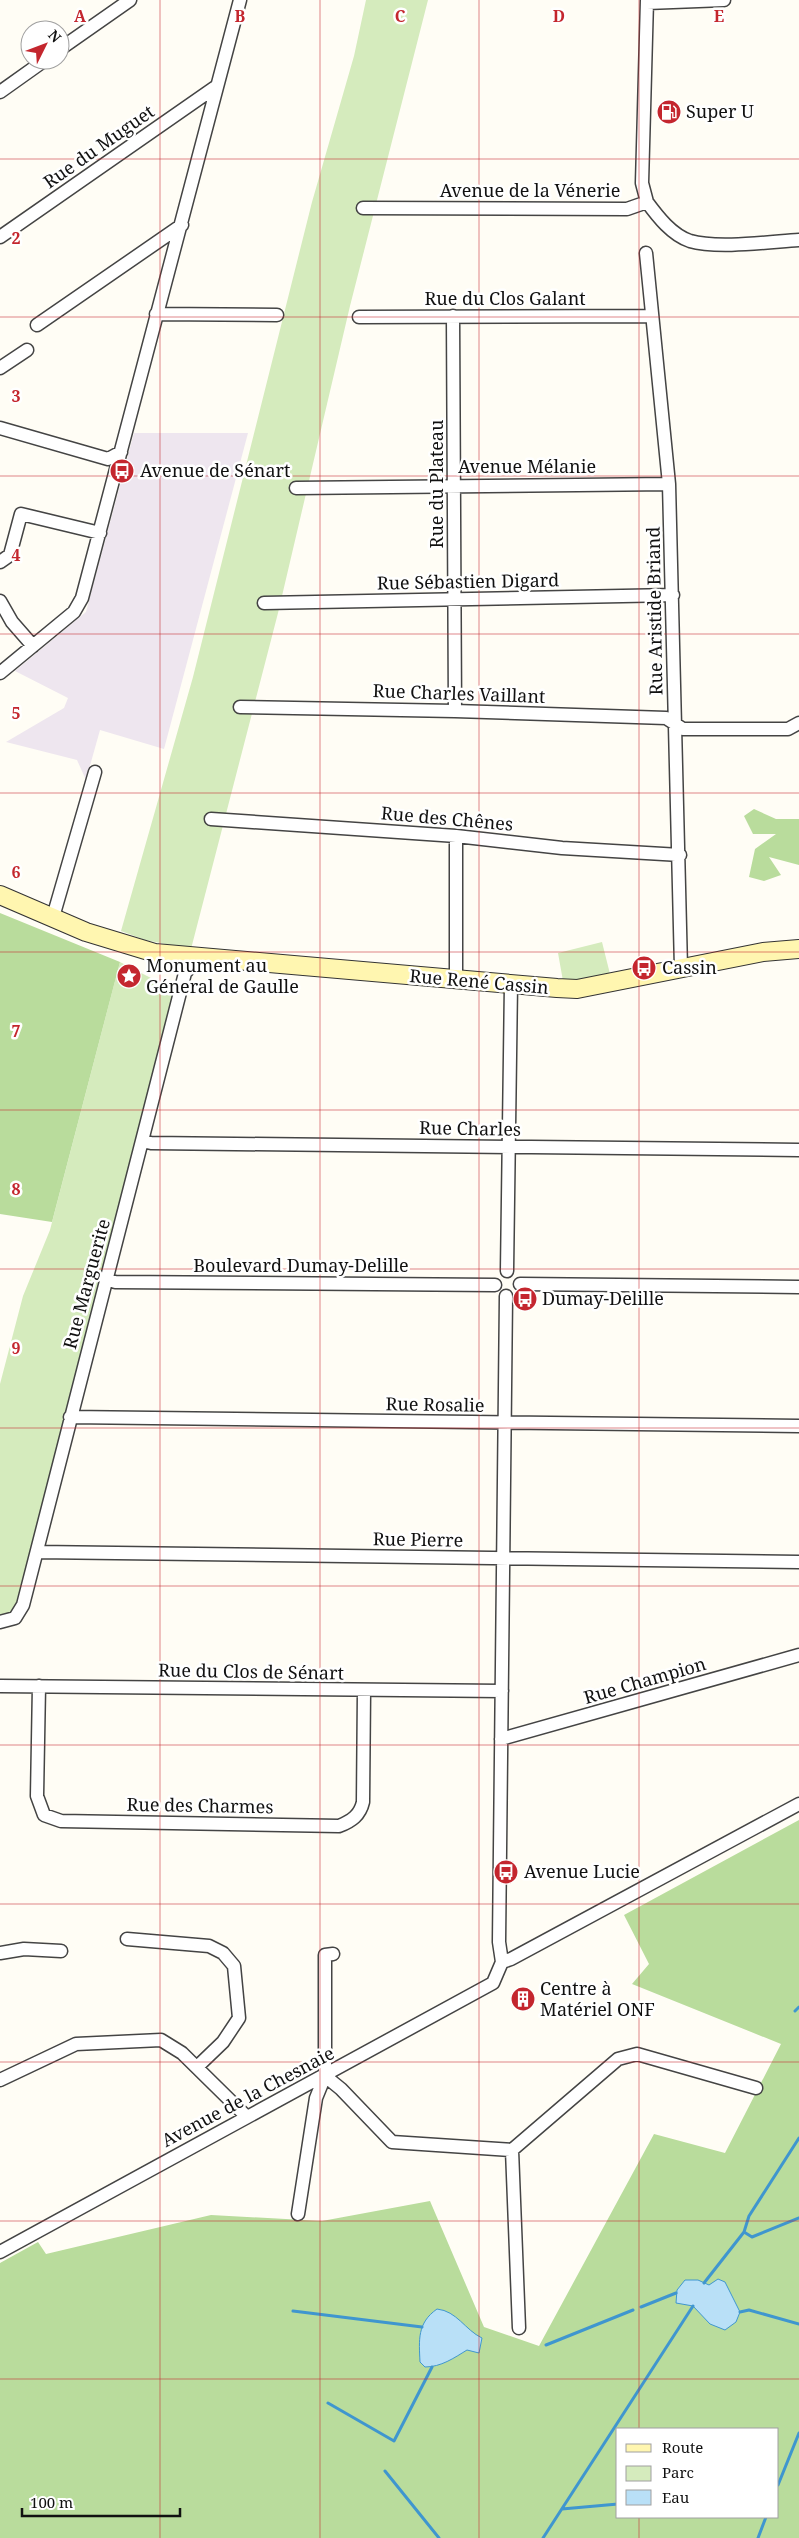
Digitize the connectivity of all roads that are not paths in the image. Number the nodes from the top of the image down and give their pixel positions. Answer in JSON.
{"nodes":[{"id":1,"x":130,"y":0,"type":"edge"},
{"id":2,"x":240,"y":0,"type":"edge"},
{"id":3,"x":724,"y":0,"type":"edge"},
{"id":4,"x":647,"y":1,"type":"edge"},
{"id":5,"x":70,"y":43,"type":"edge"},
{"id":6,"x":31,"y":70,"type":"edge"},
{"id":7,"x":217,"y":86,"type":"junction"},
{"id":8,"x":0,"y":92,"type":"edge"},
{"id":9,"x":647,"y":202,"type":"junction"},
{"id":10,"x":363,"y":208,"type":"dead end"},
{"id":11,"x":182,"y":225,"type":"junction"},
{"id":12,"x":0,"y":236,"type":"edge"},
{"id":13,"x":799,"y":240,"type":"edge"},
{"id":14,"x":646,"y":253,"type":"dead end"},
{"id":15,"x":156,"y":314,"type":"junction"},
{"id":16,"x":277,"y":315,"type":"dead end"},
{"id":17,"x":453,"y":316,"type":"junction"},
{"id":18,"x":652,"y":316,"type":"junction"},
{"id":19,"x":359,"y":318,"type":"dead end"},
{"id":20,"x":37,"y":325,"type":"dead end"},
{"id":21,"x":27,"y":350,"type":"dead end"},
{"id":22,"x":0,"y":368,"type":"edge"},
{"id":23,"x":0,"y":428,"type":"edge"},
{"id":24,"x":121,"y":452,"type":"junction"},
{"id":25,"x":669,"y":484,"type":"junction"},
{"id":26,"x":454,"y":486,"type":"junction"},
{"id":27,"x":296,"y":488,"type":"dead end"},
{"id":28,"x":100,"y":533,"type":"junction"},
{"id":29,"x":0,"y":562,"type":"edge"},
{"id":30,"x":673,"y":595,"type":"junction"},
{"id":31,"x":454,"y":600,"type":"junction"},
{"id":32,"x":0,"y":601,"type":"edge"},
{"id":33,"x":264,"y":602,"type":"dead end"},
{"id":34,"x":33,"y":646,"type":"junction"},
{"id":35,"x":0,"y":674,"type":"edge"},
{"id":36,"x":240,"y":707,"type":"dead end"},
{"id":37,"x":455,"y":711,"type":"junction"},
{"id":38,"x":799,"y":723,"type":"edge"},
{"id":39,"x":675,"y":724,"type":"junction"},
{"id":40,"x":95,"y":772,"type":"dead end"},
{"id":41,"x":211,"y":819,"type":"dead end"},
{"id":42,"x":456,"y":836,"type":"junction"},
{"id":43,"x":680,"y":855,"type":"junction"},
{"id":44,"x":0,"y":895,"type":"edge"},
{"id":45,"x":53,"y":917,"type":"junction"},
{"id":46,"x":799,"y":949,"type":"edge"},
{"id":47,"x":155,"y":953,"type":"junction"},
{"id":48,"x":199,"y":958,"type":"junction"},
{"id":49,"x":681,"y":968,"type":"junction"},
{"id":50,"x":185,"y":973,"type":"junction"},
{"id":51,"x":456,"y":981,"type":"junction"},
{"id":52,"x":511,"y":984,"type":"junction"},
{"id":53,"x":142,"y":1141,"type":"junction"},
{"id":54,"x":508,"y":1146,"type":"junction"},
{"id":55,"x":799,"y":1150,"type":"edge"},
{"id":56,"x":507,"y":1271,"type":"junction"},
{"id":57,"x":107,"y":1279,"type":"junction"},
{"id":58,"x":520,"y":1284,"type":"junction"},
{"id":59,"x":495,"y":1285,"type":"junction"},
{"id":60,"x":799,"y":1287,"type":"edge"},
{"id":61,"x":506,"y":1296,"type":"junction"},
{"id":62,"x":70,"y":1417,"type":"junction"},
{"id":63,"x":505,"y":1424,"type":"junction"},
{"id":64,"x":799,"y":1426,"type":"edge"},
{"id":65,"x":37,"y":1552,"type":"junction"},
{"id":66,"x":504,"y":1558,"type":"junction"},
{"id":67,"x":799,"y":1562,"type":"edge"},
{"id":68,"x":0,"y":1622,"type":"edge"},
{"id":69,"x":799,"y":1655,"type":"edge"},
{"id":70,"x":0,"y":1686,"type":"edge"},
{"id":71,"x":39,"y":1686,"type":"junction"},
{"id":72,"x":364,"y":1691,"type":"junction"},
{"id":73,"x":502,"y":1691,"type":"junction"},
{"id":74,"x":501,"y":1739,"type":"junction"},
{"id":75,"x":799,"y":1804,"type":"edge"},
{"id":76,"x":128,"y":1939,"type":"dead end"},
{"id":77,"x":61,"y":1951,"type":"dead end"},
{"id":78,"x":0,"y":1953,"type":"edge"},
{"id":79,"x":333,"y":1954,"type":"dead end"},
{"id":80,"x":502,"y":1962,"type":"junction"},
{"id":81,"x":197,"y":2067,"type":"junction"},
{"id":82,"x":325,"y":2076,"type":"junction"},
{"id":83,"x":0,"y":2080,"type":"edge"},
{"id":84,"x":756,"y":2088,"type":"dead end"},
{"id":85,"x":247,"y":2116,"type":"junction"},
{"id":86,"x":512,"y":2150,"type":"junction"},
{"id":87,"x":298,"y":2214,"type":"dead end"},
{"id":88,"x":0,"y":2252,"type":"edge"},
{"id":89,"x":519,"y":2328,"type":"dead end"}],
"edges":[{"from":1,"to":5,"type":"street"},
{"from":2,"to":7,"type":"street"},
{"from":3,"to":4,"type":"street"},
{"from":4,"to":9,"type":"street"},
{"from":6,"to":8,"type":"street"},
{"from":7,"to":11,"type":"street"},
{"from":7,"to":12,"type":"street","name":"Rue du Muguet"},
{"from":9,"to":10,"type":"street","name":"Avenue de la Vénerie"},
{"from":9,"to":13,"type":"street"},
{"from":11,"to":15,"type":"street"},
{"from":11,"to":20,"type":"street"},
{"from":14,"to":18,"type":"street","name":"Rue Aristide Briand"},
{"from":15,"to":16,"type":"street"},
{"from":15,"to":24,"type":"street"},
{"from":17,"to":18,"type":"street","name":"Rue du Clos Galant"},
{"from":17,"to":19,"type":"street","name":"Rue du Clos Galant"},
{"from":17,"to":26,"type":"street","name":"Rue du Plateau"},
{"from":18,"to":25,"type":"street","name":"Rue Aristide Briand"},
{"from":21,"to":22,"type":"street"},
{"from":23,"to":24,"type":"street"},
{"from":24,"to":28,"type":"street"},
{"from":25,"to":26,"type":"street","name":"Avenue Mélanie"},
{"from":25,"to":30,"type":"street","name":"Rue Aristide Briand"},
{"from":26,"to":27,"type":"street","name":"Avenue Mélanie"},
{"from":26,"to":31,"type":"street","name":"Rue du Plateau"},
{"from":28,"to":29,"type":"street"},
{"from":28,"to":34,"type":"street"},
{"from":30,"to":31,"type":"street","name":"Rue Sébastien Digard"},
{"from":30,"to":39,"type":"street","name":"Rue Aristide Briand"},
{"from":31,"to":33,"type":"street","name":"Rue Sébastien Digard"},
{"from":31,"to":37,"type":"street","name":"Rue du Plateau"},
{"from":32,"to":34,"type":"street"},
{"from":34,"to":35,"type":"street"},
{"from":36,"to":37,"type":"street","name":"Rue Charles Vaillant"},
{"from":37,"to":39,"type":"street","name":"Rue Charles Vaillant"},
{"from":38,"to":39,"type":"street","name":"Rue Charles Vaillant"},
{"from":39,"to":43,"type":"street","name":"Rue Aristide Briand"},
{"from":40,"to":45,"type":"street"},
{"from":41,"to":42,"type":"street","name":"Rue des Chênes"},
{"from":42,"to":43,"type":"street","name":"Rue des Chênes"},
{"from":42,"to":51,"type":"street"},
{"from":43,"to":49,"type":"street","name":"Rue Aristide Briand"},
{"from":44,"to":45,"type":"main road","name":"Rue René Cassin"},
{"from":45,"to":47,"type":"main road","name":"Rue René Cassin"},
{"from":46,"to":49,"type":"main road","name":"Rue René Cassin"},
{"from":47,"to":48,"type":"main road","name":"Rue René Cassin"},
{"from":47,"to":50,"type":"street"},
{"from":48,"to":50,"type":"street","name":"Rue Marguerite"},
{"from":48,"to":51,"type":"main road","name":"Rue René Cassin"},
{"from":49,"to":52,"type":"main road","name":"Rue René Cassin"},
{"from":50,"to":53,"type":"street","name":"Rue Marguerite"},
{"from":51,"to":52,"type":"main road","name":"Rue René Cassin"},
{"from":52,"to":54,"type":"street"},
{"from":53,"to":54,"type":"street","name":"Rue Charles"},
{"from":53,"to":57,"type":"street","name":"Rue Marguerite"},
{"from":54,"to":55,"type":"street","name":"Rue Charles"},
{"from":54,"to":56,"type":"street"},
{"from":56,"to":58,"type":"street"},
{"from":56,"to":59,"type":"street"},
{"from":57,"to":59,"type":"street","name":"Boulevard Dumay-Delille"},
{"from":57,"to":62,"type":"street","name":"Rue Marguerite"},
{"from":58,"to":60,"type":"street"},
{"from":58,"to":61,"type":"street"},
{"from":59,"to":61,"type":"street"},
{"from":61,"to":63,"type":"street"},
{"from":62,"to":63,"type":"street","name":"Rue Rosalie"},
{"from":62,"to":65,"type":"street","name":"Rue Marguerite"},
{"from":63,"to":64,"type":"street","name":"Rue Rosalie"},
{"from":63,"to":66,"type":"street"},
{"from":65,"to":66,"type":"street","name":"Rue Pierre"},
{"from":65,"to":68,"type":"street","name":"Rue Marguerite"},
{"from":66,"to":67,"type":"street","name":"Rue Pierre"},
{"from":66,"to":73,"type":"street"},
{"from":69,"to":74,"type":"street","name":"Rue Champion"},
{"from":70,"to":71,"type":"street","name":"Rue du Clos de Sénart"},
{"from":71,"to":72,"type":"street","name":"Rue du Clos de Sénart"},
{"from":71,"to":72,"type":"street","name":"Rue des Charmes"},
{"from":72,"to":73,"type":"street","name":"Rue du Clos de Sénart"},
{"from":73,"to":74,"type":"street"},
{"from":74,"to":80,"type":"street"},
{"from":75,"to":80,"type":"street"},
{"from":76,"to":81,"type":"street"},
{"from":77,"to":78,"type":"street"},
{"from":79,"to":82,"type":"street"},
{"from":80,"to":82,"type":"street","name":"Avenue de la Chesnaie"},
{"from":81,"to":83,"type":"street"},
{"from":81,"to":85,"type":"street"},
{"from":82,"to":85,"type":"street","name":"Avenue de la Chesnaie"},
{"from":82,"to":86,"type":"street"},
{"from":82,"to":87,"type":"street"},
{"from":84,"to":86,"type":"street"},
{"from":85,"to":88,"type":"street","name":"Avenue de la Chesnaie"},
{"from":86,"to":89,"type":"street"}]}
